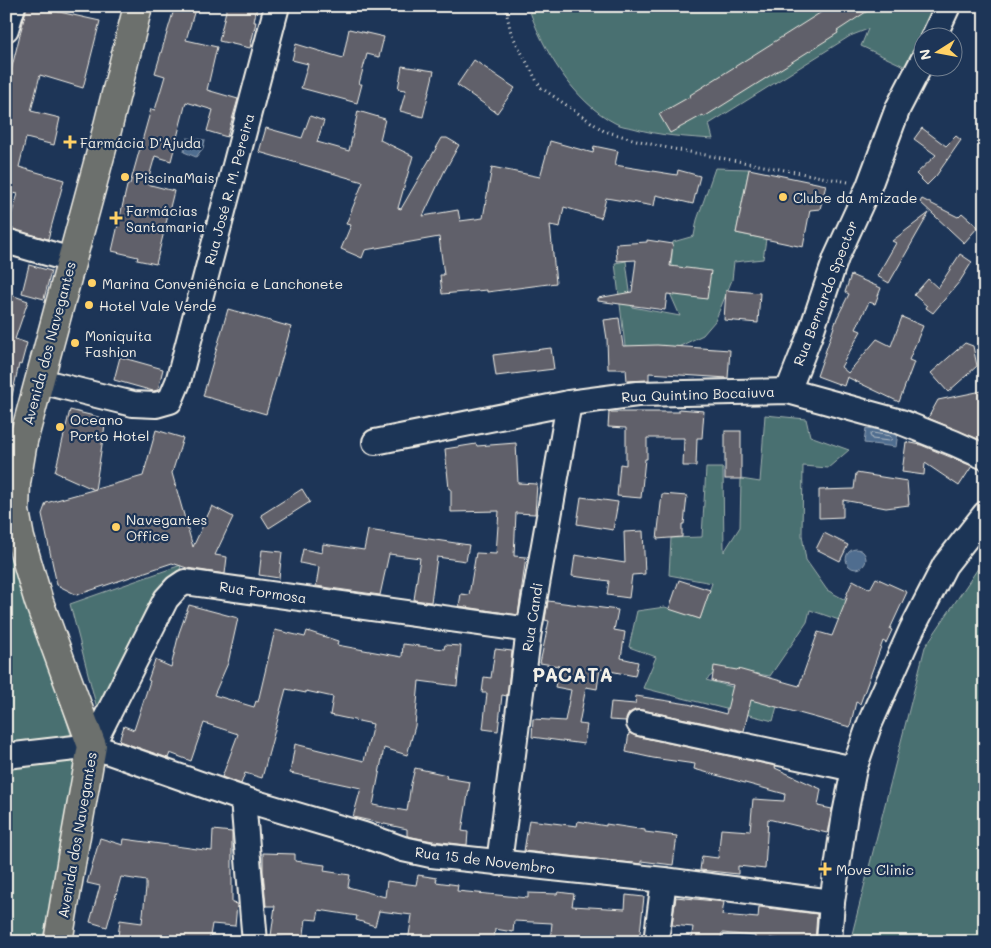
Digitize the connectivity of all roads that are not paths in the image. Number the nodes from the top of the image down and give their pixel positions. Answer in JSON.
{"nodes":[{"id":1,"x":13,"y":6,"type":"edge"},
{"id":2,"x":138,"y":6,"type":"edge"},
{"id":3,"x":277,"y":6,"type":"edge"},
{"id":4,"x":948,"y":6,"type":"edge"},
{"id":5,"x":938,"y":28,"type":"edge"},
{"id":6,"x":6,"y":29,"type":"edge"},
{"id":7,"x":914,"y":77,"type":"edge"},
{"id":8,"x":6,"y":241,"type":"edge"},
{"id":9,"x":71,"y":260,"type":"junction"},
{"id":10,"x":40,"y":381,"type":"junction"},
{"id":11,"x":788,"y":391,"type":"junction"},
{"id":12,"x":569,"y":403,"type":"junction"},
{"id":13,"x":14,"y":439,"type":"edge"},
{"id":14,"x":375,"y":442,"type":"dead end"},
{"id":15,"x":985,"y":457,"type":"edge"},
{"id":16,"x":985,"y":514,"type":"edge"},
{"id":17,"x":529,"y":630,"type":"junction"},
{"id":18,"x":639,"y":723,"type":"dead end"},
{"id":19,"x":92,"y":746,"type":"junction"},
{"id":20,"x":6,"y":756,"type":"edge"},
{"id":21,"x":854,"y":769,"type":"junction"},
{"id":22,"x":243,"y":799,"type":"junction"},
{"id":23,"x":499,"y":863,"type":"junction"},
{"id":24,"x":664,"y":880,"type":"junction"},
{"id":25,"x":832,"y":902,"type":"junction"},
{"id":26,"x":58,"y":942,"type":"edge"},
{"id":27,"x":255,"y":942,"type":"edge"},
{"id":28,"x":656,"y":942,"type":"edge"},
{"id":29,"x":830,"y":942,"type":"edge"}],
"edges":[{"from":1,"to":6,"type":"street"},
{"from":2,"to":9,"type":"main road","name":"Avenida dos Navegantes"},
{"from":3,"to":10,"type":"street","name":"Rua José R. M. Pereira"},
{"from":4,"to":5,"type":"street"},
{"from":7,"to":11,"type":"street","name":"Rua Bernardo Spector"},
{"from":8,"to":9,"type":"street"},
{"from":9,"to":10,"type":"main road","name":"Avenida dos Navegantes"},
{"from":10,"to":13,"type":"main road","name":"Avenida dos Navegantes"},
{"from":11,"to":12,"type":"street","name":"Rua Quintino Bocaiuva"},
{"from":11,"to":15,"type":"street","name":"Rua Quintino Bocaiuva"},
{"from":12,"to":14,"type":"street","name":"Rua Quintino Bocaiuva"},
{"from":12,"to":17,"type":"street","name":"Rua Candi"},
{"from":13,"to":19,"type":"main road","name":"Avenida dos Navegantes"},
{"from":16,"to":21,"type":"street"},
{"from":17,"to":19,"type":"street","name":"Rua Formosa"},
{"from":17,"to":23,"type":"street","name":"Rua Candi"},
{"from":18,"to":21,"type":"street"},
{"from":19,"to":20,"type":"street"},
{"from":19,"to":22,"type":"street","name":"Rua 15 de Novembro"},
{"from":19,"to":26,"type":"main road","name":"Avenida dos Navegantes"},
{"from":21,"to":25,"type":"street"},
{"from":22,"to":23,"type":"street","name":"Rua 15 de Novembro"},
{"from":22,"to":27,"type":"street"},
{"from":23,"to":24,"type":"street","name":"Rua 15 de Novembro"},
{"from":24,"to":25,"type":"street","name":"Rua 15 de Novembro"},
{"from":24,"to":28,"type":"street"},
{"from":25,"to":29,"type":"street"}]}
